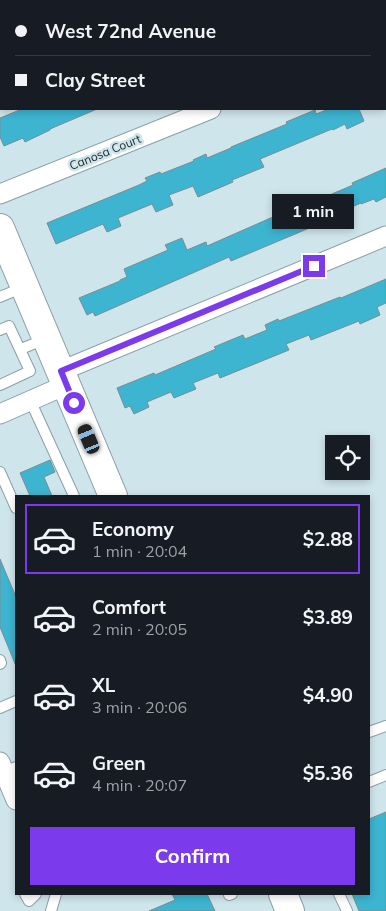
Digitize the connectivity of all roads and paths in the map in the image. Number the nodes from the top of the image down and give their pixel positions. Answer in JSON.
{"nodes":[{"id":1,"x":209,"y":110,"type":"edge"},
{"id":2,"x":0,"y":194,"type":"edge"},
{"id":3,"x":0,"y":228,"type":"edge"},
{"id":4,"x":386,"y":236,"type":"edge"},
{"id":5,"x":25,"y":286,"type":"junction"},
{"id":6,"x":0,"y":297,"type":"edge"},
{"id":7,"x":0,"y":330,"type":"edge"},
{"id":8,"x":47,"y":338,"type":"junction"},
{"id":9,"x":21,"y":349,"type":"junction"},
{"id":10,"x":63,"y":378,"type":"junction"},
{"id":11,"x":0,"y":385,"type":"edge"},
{"id":12,"x":30,"y":400,"type":"junction"},
{"id":13,"x":0,"y":414,"type":"edge"},
{"id":14,"x":0,"y":472,"type":"edge"},
{"id":15,"x":74,"y":495,"type":"edge"},
{"id":16,"x":111,"y":495,"type":"edge"},
{"id":17,"x":15,"y":506,"type":"edge"},
{"id":18,"x":15,"y":701,"type":"edge"},
{"id":19,"x":0,"y":708,"type":"edge"},
{"id":20,"x":386,"y":726,"type":"edge"},
{"id":21,"x":370,"y":732,"type":"edge"},
{"id":22,"x":7,"y":767,"type":"edge"},
{"id":23,"x":386,"y":775,"type":"edge"},
{"id":24,"x":370,"y":782,"type":"edge"},
{"id":25,"x":15,"y":796,"type":"edge"},
{"id":26,"x":26,"y":895,"type":"edge"},
{"id":27,"x":35,"y":895,"type":"edge"},
{"id":28,"x":56,"y":895,"type":"edge"},
{"id":29,"x":283,"y":895,"type":"edge"},
{"id":30,"x":339,"y":895,"type":"edge"},
{"id":31,"x":51,"y":911,"type":"edge"},
{"id":32,"x":290,"y":911,"type":"edge"},
{"id":33,"x":347,"y":911,"type":"edge"}],
"edges":[{"from":1,"to":2,"type":"street","name":"Canosa Court"},
{"from":3,"to":5,"type":"main road"},
{"from":4,"to":10,"type":"street"},
{"from":5,"to":6,"type":"lane"},
{"from":5,"to":8,"type":"main road"},
{"from":7,"to":9,"type":"lane"},
{"from":8,"to":9,"type":"lane"},
{"from":8,"to":10,"type":"main road"},
{"from":9,"to":11,"type":"lane"},
{"from":10,"to":12,"type":"street"},
{"from":10,"to":16,"type":"main road"},
{"from":12,"to":13,"type":"street"},
{"from":12,"to":15,"type":"lane"},
{"from":14,"to":17,"type":"lane"},
{"from":18,"to":19,"type":"lane"},
{"from":20,"to":21,"type":"lane"},
{"from":22,"to":25,"type":"street"},
{"from":23,"to":24,"type":"lane"},
{"from":26,"to":27,"type":"lane"},
{"from":28,"to":31,"type":"lane"},
{"from":29,"to":32,"type":"main road"},
{"from":30,"to":33,"type":"lane"}]}
